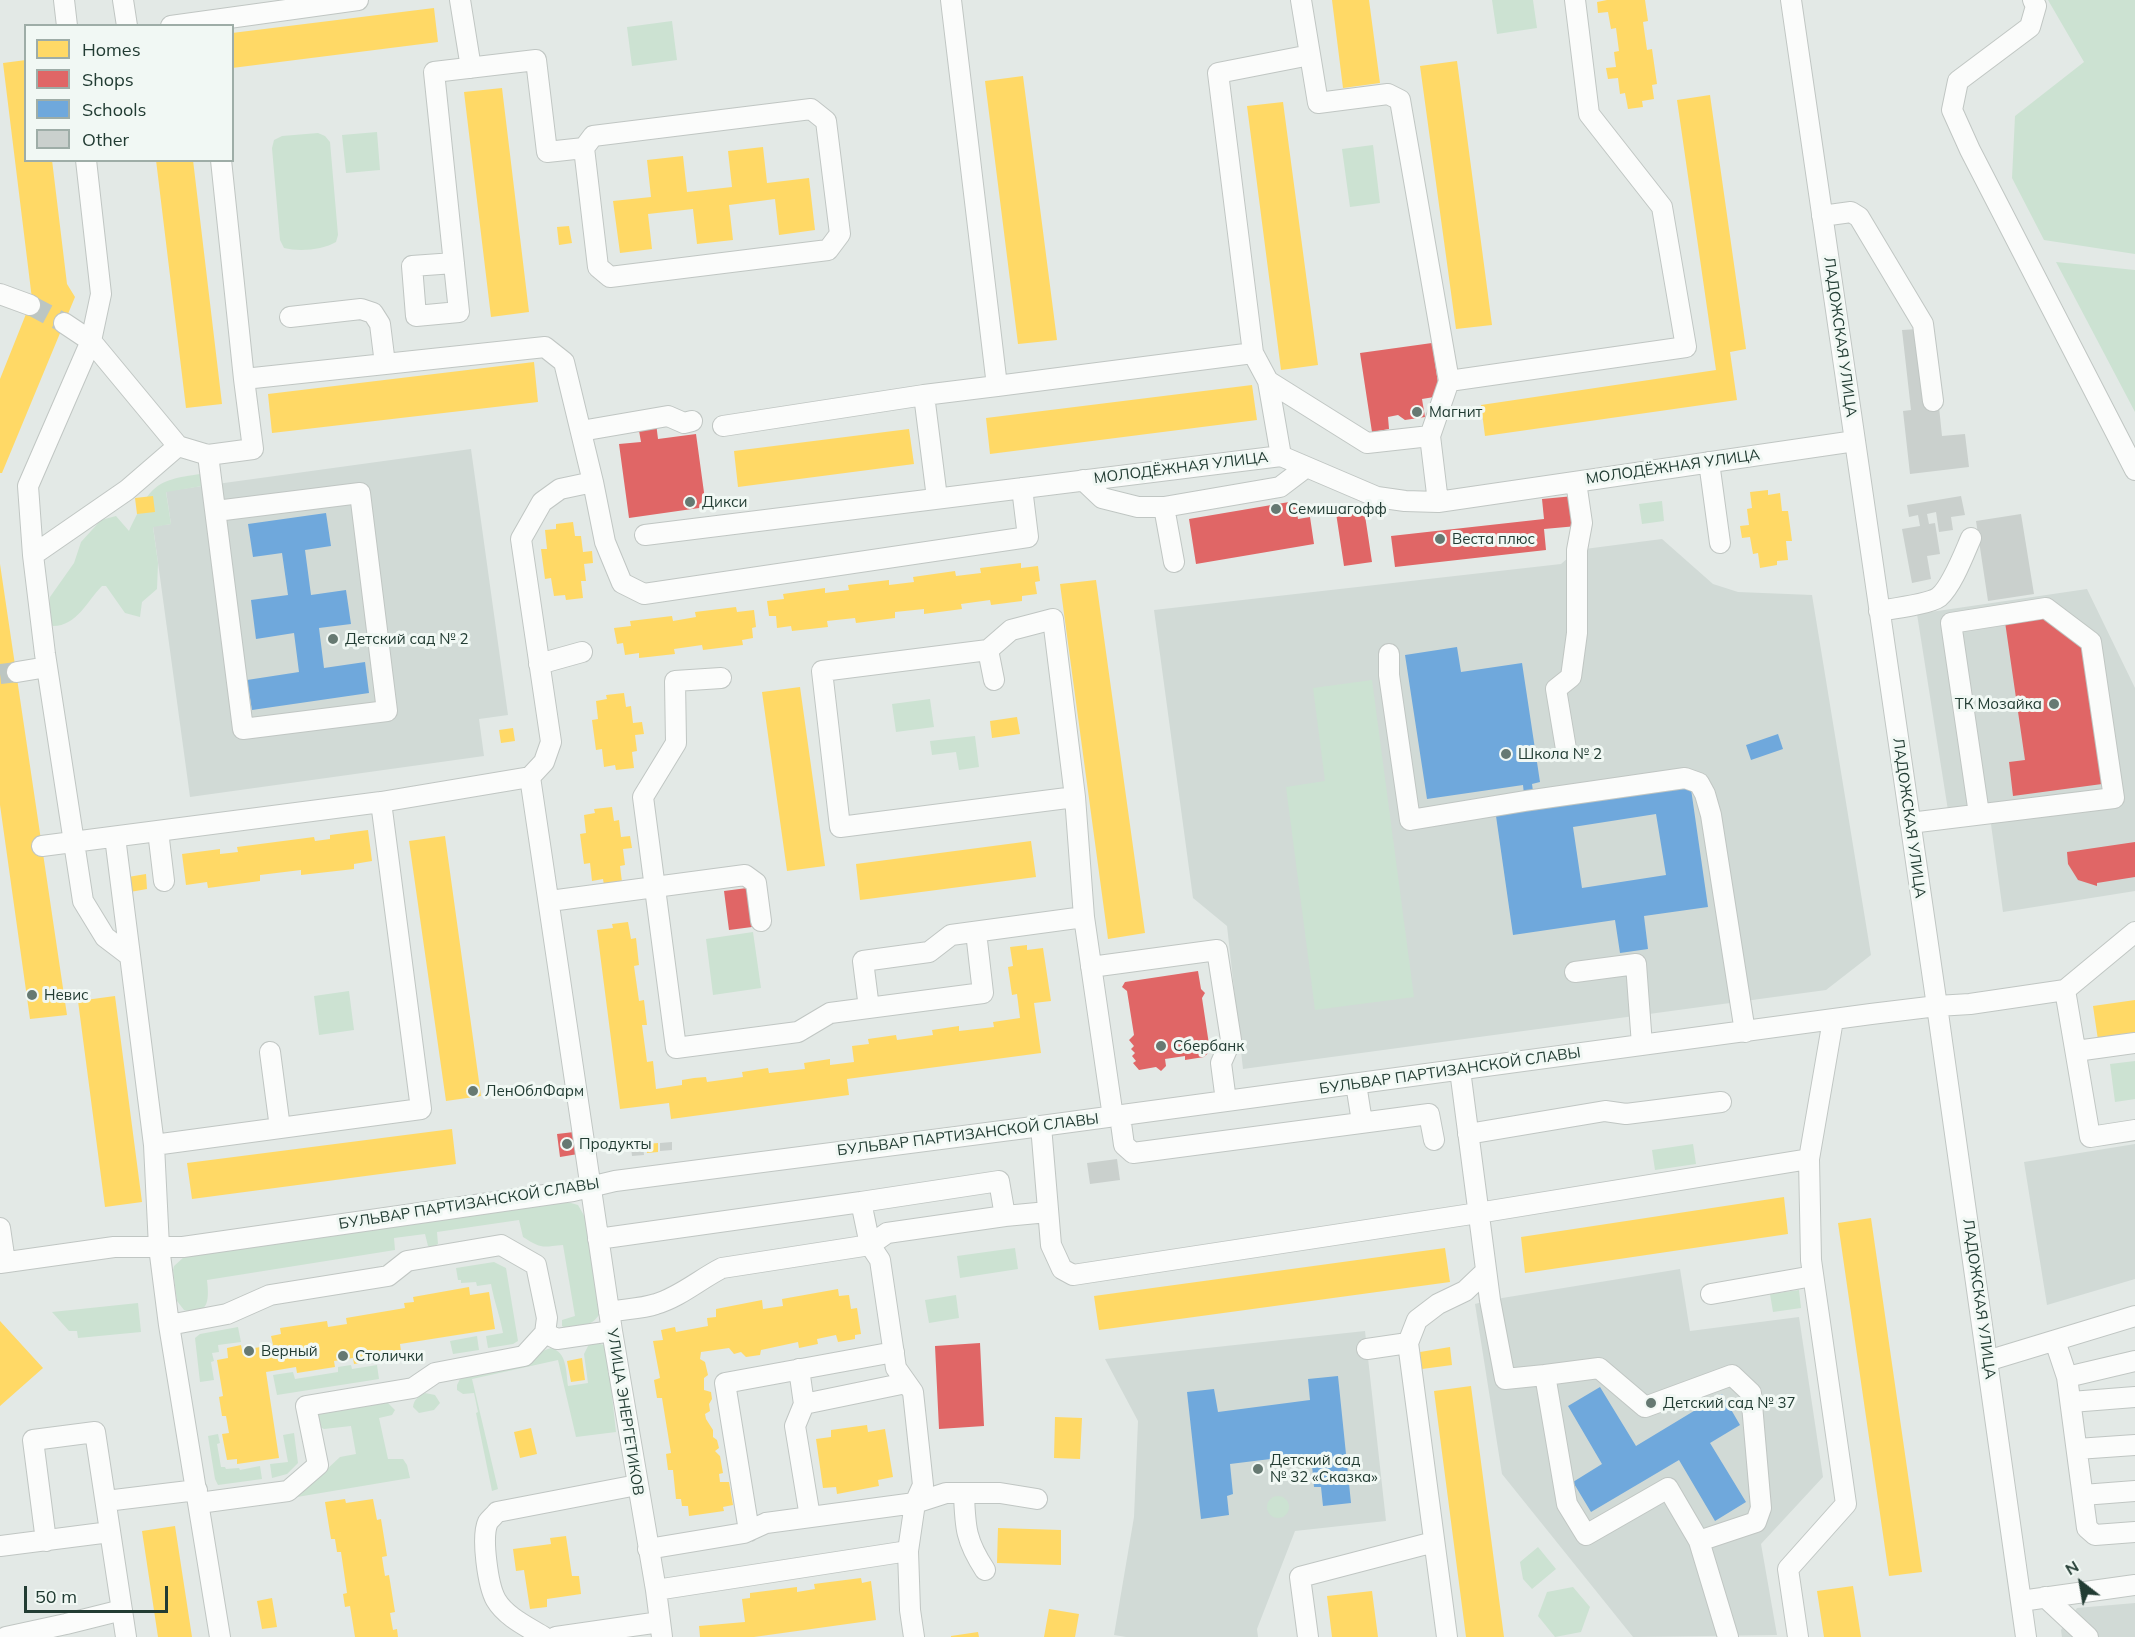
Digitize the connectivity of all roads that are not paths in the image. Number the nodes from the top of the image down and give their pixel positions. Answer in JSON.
{"nodes":[{"id":1,"x":64,"y":0,"type":"edge"},
{"id":2,"x":123,"y":0,"type":"edge"},
{"id":3,"x":358,"y":0,"type":"edge"},
{"id":4,"x":460,"y":0,"type":"edge"},
{"id":5,"x":951,"y":0,"type":"edge"},
{"id":6,"x":1301,"y":0,"type":"edge"},
{"id":7,"x":1575,"y":0,"type":"edge"},
{"id":8,"x":1791,"y":0,"type":"edge"},
{"id":9,"x":2032,"y":0,"type":"edge"},
{"id":10,"x":67,"y":24,"type":"edge"},
{"id":11,"x":127,"y":24,"type":"edge"},
{"id":12,"x":185,"y":24,"type":"edge"},
{"id":13,"x":1310,"y":55,"type":"junction"},
{"id":14,"x":471,"y":68,"type":"junction"},
{"id":15,"x":584,"y":148,"type":"junction"},
{"id":16,"x":86,"y":162,"type":"edge"},
{"id":17,"x":221,"y":162,"type":"edge"},
{"id":18,"x":1822,"y":216,"type":"junction"},
{"id":19,"x":454,"y":263,"type":"dead end"},
{"id":20,"x":0,"y":294,"type":"edge"},
{"id":21,"x":30,"y":305,"type":"tunnel mouth"},
{"id":22,"x":290,"y":317,"type":"dead end"},
{"id":23,"x":64,"y":323,"type":"tunnel mouth"},
{"id":24,"x":92,"y":341,"type":"junction"},
{"id":25,"x":1253,"y":353,"type":"junction"},
{"id":26,"x":385,"y":364,"type":"junction"},
{"id":27,"x":244,"y":379,"type":"junction"},
{"id":28,"x":1268,"y":381,"type":"junction"},
{"id":29,"x":1449,"y":381,"type":"junction"},
{"id":30,"x":998,"y":386,"type":"junction"},
{"id":31,"x":924,"y":395,"type":"junction"},
{"id":32,"x":1933,"y":401,"type":"dead end"},
{"id":33,"x":692,"y":421,"type":"dead end"},
{"id":34,"x":723,"y":426,"type":"dead end"},
{"id":35,"x":581,"y":431,"type":"junction"},
{"id":36,"x":1430,"y":436,"type":"junction"},
{"id":37,"x":1855,"y":441,"type":"junction"},
{"id":38,"x":178,"y":446,"type":"junction"},
{"id":39,"x":208,"y":455,"type":"junction"},
{"id":40,"x":1281,"y":456,"type":"junction"},
{"id":41,"x":1709,"y":462,"type":"junction"},
{"id":42,"x":1305,"y":468,"type":"junction"},
{"id":43,"x":2135,"y":470,"type":"edge"},
{"id":44,"x":1083,"y":480,"type":"junction"},
{"id":45,"x":593,"y":482,"type":"junction"},
{"id":46,"x":1576,"y":482,"type":"junction"},
{"id":47,"x":1022,"y":488,"type":"junction"},
{"id":48,"x":937,"y":498,"type":"junction"},
{"id":49,"x":1438,"y":502,"type":"junction"},
{"id":50,"x":1164,"y":507,"type":"junction"},
{"id":51,"x":216,"y":511,"type":"junction"},
{"id":52,"x":645,"y":535,"type":"dead end"},
{"id":53,"x":1971,"y":538,"type":"dead end"},
{"id":54,"x":1720,"y":543,"type":"dead end"},
{"id":55,"x":33,"y":555,"type":"junction"},
{"id":56,"x":1174,"y":562,"type":"dead end"},
{"id":57,"x":1879,"y":611,"type":"junction"},
{"id":58,"x":988,"y":650,"type":"junction"},
{"id":59,"x":582,"y":652,"type":"dead end"},
{"id":60,"x":1389,"y":654,"type":"dead end"},
{"id":61,"x":539,"y":664,"type":"junction"},
{"id":62,"x":47,"y":667,"type":"junction"},
{"id":63,"x":17,"y":672,"type":"tunnel mouth"},
{"id":64,"x":721,"y":678,"type":"dead end"},
{"id":65,"x":994,"y":680,"type":"dead end"},
{"id":66,"x":1566,"y":749,"type":"dead end"},
{"id":67,"x":530,"y":777,"type":"junction"},
{"id":68,"x":1075,"y":797,"type":"junction"},
{"id":69,"x":381,"y":802,"type":"junction"},
{"id":70,"x":1979,"y":814,"type":"junction"},
{"id":71,"x":1910,"y":823,"type":"junction"},
{"id":72,"x":158,"y":831,"type":"junction"},
{"id":73,"x":115,"y":837,"type":"junction"},
{"id":74,"x":73,"y":842,"type":"junction"},
{"id":75,"x":42,"y":846,"type":"dead end"},
{"id":76,"x":164,"y":881,"type":"dead end"},
{"id":77,"x":654,"y":886,"type":"junction"},
{"id":78,"x":550,"y":901,"type":"junction"},
{"id":79,"x":1084,"y":917,"type":"junction"},
{"id":80,"x":761,"y":921,"type":"dead end"},
{"id":81,"x":976,"y":932,"type":"junction"},
{"id":82,"x":2135,"y":932,"type":"edge"},
{"id":83,"x":130,"y":956,"type":"junction"},
{"id":84,"x":1091,"y":967,"type":"junction"},
{"id":85,"x":1575,"y":972,"type":"dead end"},
{"id":86,"x":2066,"y":990,"type":"junction"},
{"id":87,"x":1937,"y":1006,"type":"junction"},
{"id":88,"x":869,"y":1008,"type":"junction"},
{"id":89,"x":1833,"y":1020,"type":"junction"},
{"id":90,"x":1745,"y":1032,"type":"junction"},
{"id":91,"x":2135,"y":1042,"type":"edge"},
{"id":92,"x":1642,"y":1045,"type":"junction"},
{"id":93,"x":2076,"y":1051,"type":"junction"},
{"id":94,"x":270,"y":1052,"type":"dead end"},
{"id":95,"x":1460,"y":1070,"type":"junction"},
{"id":96,"x":1356,"y":1084,"type":"junction"},
{"id":97,"x":1226,"y":1101,"type":"junction"},
{"id":98,"x":1720,"y":1102,"type":"dead end"},
{"id":99,"x":1117,"y":1116,"type":"junction"},
{"id":100,"x":1362,"y":1122,"type":"junction"},
{"id":101,"x":1041,"y":1126,"type":"junction"},
{"id":102,"x":280,"y":1128,"type":"junction"},
{"id":103,"x":2135,"y":1130,"type":"edge"},
{"id":104,"x":1468,"y":1134,"type":"junction"},
{"id":105,"x":1434,"y":1140,"type":"dead end"},
{"id":106,"x":154,"y":1145,"type":"junction"},
{"id":107,"x":1809,"y":1159,"type":"junction"},
{"id":108,"x":590,"y":1187,"type":"junction"},
{"id":109,"x":861,"y":1202,"type":"junction"},
{"id":110,"x":1048,"y":1212,"type":"junction"},
{"id":111,"x":1478,"y":1212,"type":"junction"},
{"id":112,"x":1005,"y":1216,"type":"junction"},
{"id":113,"x":0,"y":1228,"type":"edge"},
{"id":114,"x":598,"y":1239,"type":"junction"},
{"id":115,"x":870,"y":1245,"type":"junction"},
{"id":116,"x":159,"y":1247,"type":"junction"},
{"id":117,"x":2,"y":1262,"type":"edge"},
{"id":118,"x":1486,"y":1271,"type":"junction"},
{"id":119,"x":1813,"y":1276,"type":"junction"},
{"id":120,"x":1711,"y":1294,"type":"dead end"},
{"id":121,"x":609,"y":1312,"type":"junction"},
{"id":122,"x":2135,"y":1316,"type":"edge"},
{"id":123,"x":169,"y":1325,"type":"junction"},
{"id":124,"x":612,"y":1331,"type":"junction"},
{"id":125,"x":545,"y":1333,"type":"junction"},
{"id":126,"x":2055,"y":1341,"type":"junction"},
{"id":127,"x":1408,"y":1343,"type":"junction"},
{"id":128,"x":1367,"y":1349,"type":"dead end"},
{"id":129,"x":894,"y":1352,"type":"junction"},
{"id":130,"x":1987,"y":1361,"type":"junction"},
{"id":131,"x":2135,"y":1361,"type":"edge"},
{"id":132,"x":799,"y":1369,"type":"junction"},
{"id":133,"x":1545,"y":1375,"type":"junction"},
{"id":134,"x":2067,"y":1377,"type":"junction"},
{"id":135,"x":906,"y":1383,"type":"junction"},
{"id":136,"x":2135,"y":1397,"type":"edge"},
{"id":137,"x":2071,"y":1402,"type":"junction"},
{"id":138,"x":804,"y":1404,"type":"junction"},
{"id":139,"x":2135,"y":1445,"type":"edge"},
{"id":140,"x":2077,"y":1449,"type":"junction"},
{"id":141,"x":637,"y":1485,"type":"junction"},
{"id":142,"x":2135,"y":1491,"type":"edge"},
{"id":143,"x":964,"y":1493,"type":"junction"},
{"id":144,"x":2083,"y":1495,"type":"junction"},
{"id":145,"x":198,"y":1497,"type":"junction"},
{"id":146,"x":1037,"y":1499,"type":"dead end"},
{"id":147,"x":105,"y":1501,"type":"junction"},
{"id":148,"x":915,"y":1503,"type":"junction"},
{"id":149,"x":810,"y":1517,"type":"junction"},
{"id":150,"x":749,"y":1531,"type":"junction"},
{"id":151,"x":110,"y":1532,"type":"junction"},
{"id":152,"x":2135,"y":1532,"type":"edge"},
{"id":153,"x":46,"y":1541,"type":"junction"},
{"id":154,"x":1434,"y":1542,"type":"junction"},
{"id":155,"x":1699,"y":1542,"type":"junction"},
{"id":156,"x":0,"y":1546,"type":"edge"},
{"id":157,"x":648,"y":1549,"type":"junction"},
{"id":158,"x":908,"y":1551,"type":"junction"},
{"id":159,"x":985,"y":1570,"type":"dead end"},
{"id":160,"x":2135,"y":1585,"type":"edge"},
{"id":161,"x":656,"y":1590,"type":"junction"},
{"id":162,"x":2045,"y":1597,"type":"junction"},
{"id":163,"x":2020,"y":1601,"type":"junction"},
{"id":164,"x":122,"y":1610,"type":"junction"},
{"id":165,"x":661,"y":1630,"type":"edge"},
{"id":166,"x":67,"y":1631,"type":"edge"},
{"id":167,"x":6,"y":1637,"type":"edge"},
{"id":168,"x":126,"y":1637,"type":"edge"},
{"id":169,"x":220,"y":1637,"type":"edge"},
{"id":170,"x":544,"y":1637,"type":"edge"},
{"id":171,"x":556,"y":1637,"type":"edge"},
{"id":172,"x":914,"y":1637,"type":"edge"},
{"id":173,"x":1308,"y":1637,"type":"edge"},
{"id":174,"x":1447,"y":1637,"type":"edge"},
{"id":175,"x":1728,"y":1637,"type":"edge"},
{"id":176,"x":1797,"y":1637,"type":"edge"},
{"id":177,"x":2026,"y":1637,"type":"edge"},
{"id":178,"x":2088,"y":1637,"type":"edge"}],
"edges":[{"from":1,"to":10,"type":"street"},
{"from":2,"to":11,"type":"street"},
{"from":3,"to":12,"type":"street"},
{"from":4,"to":14,"type":"street"},
{"from":5,"to":30,"type":"street"},
{"from":6,"to":13,"type":"street"},
{"from":7,"to":29,"type":"street"},
{"from":8,"to":18,"type":"street","name":"ЛАДОЖСКАЯ УЛИЦА"},
{"from":9,"to":43,"type":"street"},
{"from":13,"to":25,"type":"street"},
{"from":13,"to":29,"type":"street"},
{"from":14,"to":15,"type":"street"},
{"from":14,"to":19,"type":"street"},
{"from":15,"to":15,"type":"street"},
{"from":16,"to":24,"type":"street"},
{"from":17,"to":27,"type":"street"},
{"from":18,"to":32,"type":"street"},
{"from":18,"to":37,"type":"street","name":"ЛАДОЖСКАЯ УЛИЦА"},
{"from":20,"to":21,"type":"street"},
{"from":22,"to":26,"type":"street"},
{"from":23,"to":24,"type":"street"},
{"from":24,"to":38,"type":"street"},
{"from":24,"to":55,"type":"street"},
{"from":25,"to":28,"type":"street"},
{"from":25,"to":30,"type":"street"},
{"from":26,"to":27,"type":"street"},
{"from":26,"to":35,"type":"street"},
{"from":27,"to":39,"type":"street"},
{"from":28,"to":36,"type":"street"},
{"from":28,"to":40,"type":"street"},
{"from":29,"to":36,"type":"street"},
{"from":30,"to":31,"type":"street"},
{"from":31,"to":34,"type":"street"},
{"from":31,"to":48,"type":"street"},
{"from":33,"to":35,"type":"street"},
{"from":35,"to":45,"type":"street"},
{"from":36,"to":49,"type":"street"},
{"from":37,"to":41,"type":"street","name":"МОЛОДЁЖНАЯ УЛИЦА"},
{"from":37,"to":57,"type":"street","name":"ЛАДОЖСКАЯ УЛИЦА"},
{"from":38,"to":39,"type":"street"},
{"from":38,"to":55,"type":"street"},
{"from":39,"to":51,"type":"street"},
{"from":40,"to":42,"type":"street","name":"МОЛОДЁЖНАЯ УЛИЦА"},
{"from":40,"to":44,"type":"street","name":"МОЛОДЁЖНАЯ УЛИЦА"},
{"from":41,"to":46,"type":"street","name":"МОЛОДЁЖНАЯ УЛИЦА"},
{"from":41,"to":54,"type":"street"},
{"from":42,"to":49,"type":"street","name":"МОЛОДЁЖНАЯ УЛИЦА"},
{"from":42,"to":50,"type":"street"},
{"from":44,"to":47,"type":"street","name":"МОЛОДЁЖНАЯ УЛИЦА"},
{"from":44,"to":50,"type":"street"},
{"from":45,"to":47,"type":"street"},
{"from":45,"to":61,"type":"street"},
{"from":46,"to":49,"type":"street","name":"МОЛОДЁЖНАЯ УЛИЦА"},
{"from":46,"to":66,"type":"street"},
{"from":47,"to":48,"type":"street","name":"МОЛОДЁЖНАЯ УЛИЦА"},
{"from":48,"to":52,"type":"street","name":"МОЛОДЁЖНАЯ УЛИЦА"},
{"from":50,"to":56,"type":"street"},
{"from":51,"to":51,"type":"street"},
{"from":53,"to":57,"type":"street"},
{"from":55,"to":62,"type":"street"},
{"from":57,"to":71,"type":"street","name":"ЛАДОЖСКАЯ УЛИЦА"},
{"from":58,"to":65,"type":"street"},
{"from":58,"to":68,"type":"street"},
{"from":58,"to":68,"type":"street"},
{"from":59,"to":61,"type":"street"},
{"from":60,"to":90,"type":"street"},
{"from":61,"to":67,"type":"street"},
{"from":62,"to":63,"type":"street"},
{"from":62,"to":74,"type":"street"},
{"from":64,"to":77,"type":"street"},
{"from":67,"to":69,"type":"street"},
{"from":67,"to":78,"type":"street","name":"УЛИЦА ЭНЕРГЕТИКОВ"},
{"from":68,"to":79,"type":"street"},
{"from":69,"to":72,"type":"street"},
{"from":69,"to":102,"type":"street"},
{"from":70,"to":70,"type":"street"},
{"from":70,"to":71,"type":"street"},
{"from":71,"to":87,"type":"street","name":"ЛАДОЖСКАЯ УЛИЦА"},
{"from":72,"to":73,"type":"street"},
{"from":72,"to":76,"type":"street"},
{"from":73,"to":74,"type":"street"},
{"from":73,"to":83,"type":"street"},
{"from":74,"to":75,"type":"street"},
{"from":74,"to":83,"type":"street"},
{"from":77,"to":78,"type":"street"},
{"from":77,"to":80,"type":"street"},
{"from":77,"to":88,"type":"street"},
{"from":78,"to":108,"type":"street","name":"УЛИЦА ЭНЕРГЕТИКОВ"},
{"from":79,"to":81,"type":"street"},
{"from":79,"to":84,"type":"street"},
{"from":81,"to":88,"type":"street"},
{"from":81,"to":88,"type":"street"},
{"from":82,"to":86,"type":"street"},
{"from":83,"to":106,"type":"street"},
{"from":84,"to":97,"type":"street"},
{"from":84,"to":99,"type":"street"},
{"from":85,"to":92,"type":"street"},
{"from":86,"to":87,"type":"street","name":"БУЛЬВАР ПАРТИЗАНСКОЙ СЛАВЫ"},
{"from":86,"to":93,"type":"street"},
{"from":87,"to":89,"type":"street","name":"БУЛЬВАР ПАРТИЗАНСКОЙ СЛАВЫ"},
{"from":87,"to":130,"type":"street","name":"ЛАДОЖСКАЯ УЛИЦА"},
{"from":89,"to":90,"type":"street","name":"БУЛЬВАР ПАРТИЗАНСКОЙ СЛАВЫ"},
{"from":89,"to":107,"type":"street"},
{"from":90,"to":92,"type":"street","name":"БУЛЬВАР ПАРТИЗАНСКОЙ СЛАВЫ"},
{"from":91,"to":93,"type":"street"},
{"from":92,"to":95,"type":"street","name":"БУЛЬВАР ПАРТИЗАНСКОЙ СЛАВЫ"},
{"from":93,"to":103,"type":"street"},
{"from":94,"to":102,"type":"street"},
{"from":95,"to":96,"type":"street","name":"БУЛЬВАР ПАРТИЗАНСКОЙ СЛАВЫ"},
{"from":95,"to":104,"type":"street"},
{"from":96,"to":97,"type":"street","name":"БУЛЬВАР ПАРТИЗАНСКОЙ СЛАВЫ"},
{"from":96,"to":100,"type":"street"},
{"from":97,"to":99,"type":"street","name":"БУЛЬВАР ПАРТИЗАНСКОЙ СЛАВЫ"},
{"from":98,"to":104,"type":"street"},
{"from":99,"to":100,"type":"street"},
{"from":99,"to":101,"type":"street","name":"БУЛЬВАР ПАРТИЗАНСКОЙ СЛАВЫ"},
{"from":100,"to":105,"type":"street"},
{"from":101,"to":108,"type":"street","name":"БУЛЬВАР ПАРТИЗАНСКОЙ СЛАВЫ"},
{"from":101,"to":110,"type":"street"},
{"from":102,"to":106,"type":"street"},
{"from":104,"to":111,"type":"street"},
{"from":106,"to":116,"type":"street"},
{"from":107,"to":111,"type":"street"},
{"from":107,"to":119,"type":"street"},
{"from":108,"to":114,"type":"street","name":"УЛИЦА ЭНЕРГЕТИКОВ"},
{"from":108,"to":116,"type":"street","name":"БУЛЬВАР ПАРТИЗАНСКОЙ СЛАВЫ"},
{"from":109,"to":112,"type":"street"},
{"from":109,"to":114,"type":"street"},
{"from":109,"to":115,"type":"street"},
{"from":110,"to":111,"type":"street"},
{"from":110,"to":112,"type":"street"},
{"from":111,"to":118,"type":"street"},
{"from":112,"to":115,"type":"street"},
{"from":113,"to":117,"type":"street"},
{"from":114,"to":121,"type":"street","name":"УЛИЦА ЭНЕРГЕТИКОВ"},
{"from":115,"to":121,"type":"street"},
{"from":115,"to":129,"type":"street"},
{"from":116,"to":117,"type":"street","name":"БУЛЬВАР ПАРТИЗАНСКОЙ СЛАВЫ"},
{"from":116,"to":123,"type":"street"},
{"from":118,"to":127,"type":"street"},
{"from":118,"to":133,"type":"street"},
{"from":119,"to":120,"type":"street"},
{"from":119,"to":176,"type":"street"},
{"from":121,"to":124,"type":"street","name":"УЛИЦА ЭНЕРГЕТИКОВ"},
{"from":122,"to":126,"type":"street"},
{"from":123,"to":125,"type":"street"},
{"from":123,"to":145,"type":"street"},
{"from":124,"to":125,"type":"street"},
{"from":124,"to":141,"type":"street","name":"УЛИЦА ЭНЕРГЕТИКОВ"},
{"from":125,"to":145,"type":"street"},
{"from":126,"to":130,"type":"street"},
{"from":126,"to":134,"type":"street"},
{"from":127,"to":128,"type":"street"},
{"from":127,"to":154,"type":"street"},
{"from":129,"to":132,"type":"street"},
{"from":129,"to":135,"type":"street"},
{"from":130,"to":163,"type":"street","name":"ЛАДОЖСКАЯ УЛИЦА"},
{"from":131,"to":134,"type":"street"},
{"from":132,"to":138,"type":"street"},
{"from":132,"to":150,"type":"street"},
{"from":133,"to":155,"type":"street"},
{"from":133,"to":155,"type":"street"},
{"from":134,"to":137,"type":"street"},
{"from":135,"to":138,"type":"street"},
{"from":135,"to":148,"type":"street"},
{"from":136,"to":137,"type":"street"},
{"from":137,"to":140,"type":"street"},
{"from":138,"to":149,"type":"street"},
{"from":139,"to":140,"type":"street"},
{"from":140,"to":144,"type":"street"},
{"from":141,"to":157,"type":"street","name":"УЛИЦА ЭНЕРГЕТИКОВ"},
{"from":141,"to":170,"type":"street"},
{"from":142,"to":144,"type":"street"},
{"from":143,"to":146,"type":"street"},
{"from":143,"to":148,"type":"street"},
{"from":143,"to":159,"type":"street"},
{"from":144,"to":152,"type":"street"},
{"from":145,"to":147,"type":"street"},
{"from":145,"to":169,"type":"street"},
{"from":147,"to":151,"type":"street"},
{"from":147,"to":153,"type":"street"},
{"from":148,"to":149,"type":"street"},
{"from":148,"to":158,"type":"street"},
{"from":149,"to":150,"type":"street"},
{"from":150,"to":157,"type":"street"},
{"from":151,"to":153,"type":"street"},
{"from":151,"to":164,"type":"street"},
{"from":153,"to":156,"type":"street"},
{"from":154,"to":173,"type":"street"},
{"from":154,"to":174,"type":"street"},
{"from":155,"to":175,"type":"street"},
{"from":157,"to":161,"type":"street","name":"УЛИЦА ЭНЕРГЕТИКОВ"},
{"from":158,"to":161,"type":"street"},
{"from":158,"to":172,"type":"street"},
{"from":160,"to":162,"type":"street"},
{"from":161,"to":165,"type":"street","name":"УЛИЦА ЭНЕРГЕТИКОВ"},
{"from":162,"to":163,"type":"street"},
{"from":162,"to":178,"type":"street"},
{"from":163,"to":177,"type":"street","name":"ЛАДОЖСКАЯ УЛИЦА"},
{"from":164,"to":166,"type":"street"},
{"from":164,"to":168,"type":"street"},
{"from":165,"to":171,"type":"street"},
{"from":166,"to":167,"type":"street"}]}
